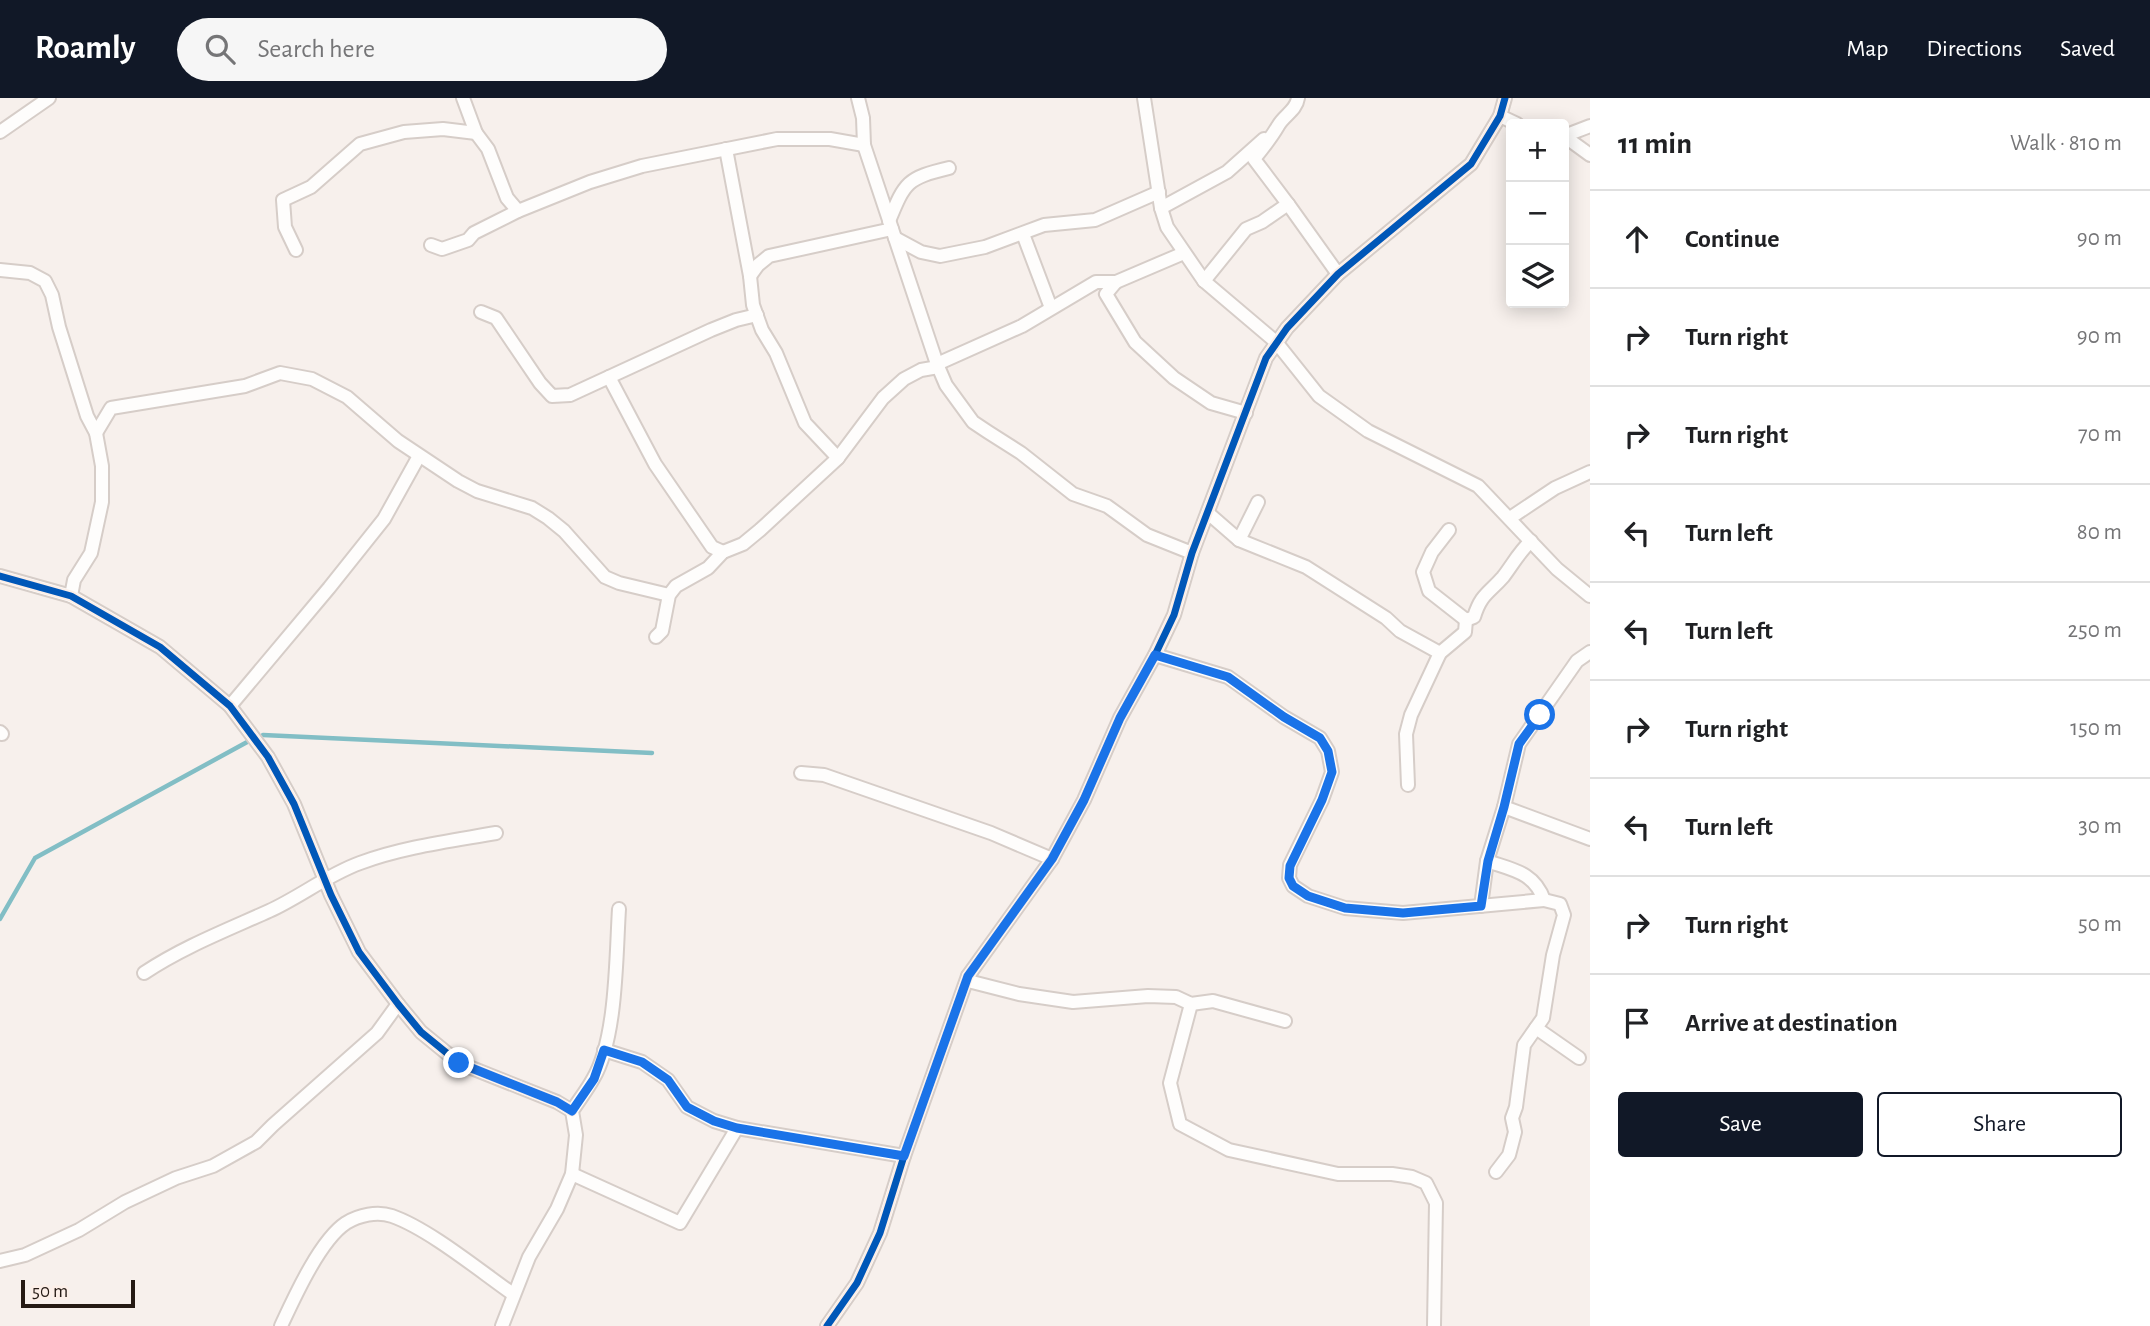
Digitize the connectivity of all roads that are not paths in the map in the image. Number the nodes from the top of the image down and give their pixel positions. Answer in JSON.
{"nodes":[{"id":1,"x":49,"y":98,"type":"edge"},
{"id":2,"x":463,"y":98,"type":"edge"},
{"id":3,"x":858,"y":98,"type":"edge"},
{"id":4,"x":1144,"y":98,"type":"edge"},
{"id":5,"x":1298,"y":98,"type":"edge"},
{"id":6,"x":1505,"y":98,"type":"edge"},
{"id":7,"x":1500,"y":116,"type":"junction"},
{"id":8,"x":1506,"y":119,"type":"edge"},
{"id":9,"x":1590,"y":126,"type":"edge"},
{"id":10,"x":0,"y":132,"type":"edge"},
{"id":11,"x":476,"y":132,"type":"junction"},
{"id":12,"x":1569,"y":134,"type":"edge"},
{"id":13,"x":1274,"y":135,"type":"junction"},
{"id":14,"x":1569,"y":140,"type":"edge"},
{"id":15,"x":864,"y":145,"type":"junction"},
{"id":16,"x":726,"y":149,"type":"junction"},
{"id":17,"x":1590,"y":155,"type":"edge"},
{"id":18,"x":949,"y":168,"type":"dead end"},
{"id":19,"x":1159,"y":192,"type":"junction"},
{"id":20,"x":1288,"y":204,"type":"junction"},
{"id":21,"x":1161,"y":208,"type":"junction"},
{"id":22,"x":518,"y":211,"type":"junction"},
{"id":23,"x":892,"y":229,"type":"junction"},
{"id":24,"x":1023,"y":234,"type":"junction"},
{"id":25,"x":431,"y":244,"type":"dead end"},
{"id":26,"x":296,"y":250,"type":"dead end"},
{"id":27,"x":1184,"y":253,"type":"junction"},
{"id":28,"x":0,"y":270,"type":"edge"},
{"id":29,"x":1339,"y":274,"type":"junction"},
{"id":30,"x":750,"y":276,"type":"junction"},
{"id":31,"x":1204,"y":281,"type":"junction"},
{"id":32,"x":1116,"y":282,"type":"junction"},
{"id":33,"x":1051,"y":309,"type":"junction"},
{"id":34,"x":481,"y":312,"type":"dead end"},
{"id":35,"x":757,"y":315,"type":"junction"},
{"id":36,"x":1276,"y":342,"type":"junction"},
{"id":37,"x":938,"y":366,"type":"junction"},
{"id":38,"x":609,"y":377,"type":"junction"},
{"id":39,"x":1247,"y":413,"type":"junction"},
{"id":40,"x":96,"y":433,"type":"junction"},
{"id":41,"x":419,"y":456,"type":"junction"},
{"id":42,"x":838,"y":458,"type":"junction"},
{"id":43,"x":1590,"y":472,"type":"edge"},
{"id":44,"x":1258,"y":502,"type":"dead end"},
{"id":45,"x":1208,"y":513,"type":"junction"},
{"id":46,"x":1510,"y":517,"type":"junction"},
{"id":47,"x":1449,"y":530,"type":"dead end"},
{"id":48,"x":1239,"y":540,"type":"junction"},
{"id":49,"x":1531,"y":541,"type":"junction"},
{"id":50,"x":723,"y":552,"type":"junction"},
{"id":51,"x":1192,"y":553,"type":"junction"},
{"id":52,"x":0,"y":576,"type":"edge"},
{"id":53,"x":669,"y":595,"type":"junction"},
{"id":54,"x":71,"y":596,"type":"junction"},
{"id":55,"x":1590,"y":596,"type":"edge"},
{"id":56,"x":1466,"y":620,"type":"junction"},
{"id":57,"x":656,"y":637,"type":"dead end"},
{"id":58,"x":1590,"y":652,"type":"edge"},
{"id":59,"x":1440,"y":653,"type":"junction"},
{"id":60,"x":1155,"y":655,"type":"junction"},
{"id":61,"x":230,"y":706,"type":"junction"},
{"id":62,"x":801,"y":773,"type":"dead end"},
{"id":63,"x":1408,"y":785,"type":"dead end"},
{"id":64,"x":1504,"y":807,"type":"junction"},
{"id":65,"x":496,"y":833,"type":"dead end"},
{"id":66,"x":1590,"y":839,"type":"edge"},
{"id":67,"x":1052,"y":859,"type":"junction"},
{"id":68,"x":1488,"y":861,"type":"junction"},
{"id":69,"x":325,"y":879,"type":"junction"},
{"id":70,"x":1544,"y":900,"type":"junction"},
{"id":71,"x":1481,"y":906,"type":"junction"},
{"id":72,"x":619,"y":909,"type":"dead end"},
{"id":73,"x":144,"y":973,"type":"dead end"},
{"id":74,"x":968,"y":976,"type":"junction"},
{"id":75,"x":398,"y":1004,"type":"junction"},
{"id":76,"x":1191,"y":1004,"type":"junction"},
{"id":77,"x":1285,"y":1021,"type":"dead end"},
{"id":78,"x":1536,"y":1028,"type":"junction"},
{"id":79,"x":604,"y":1050,"type":"junction"},
{"id":80,"x":1579,"y":1058,"type":"dead end"},
{"id":81,"x":572,"y":1111,"type":"junction"},
{"id":82,"x":737,"y":1128,"type":"junction"},
{"id":83,"x":904,"y":1156,"type":"junction"},
{"id":84,"x":1496,"y":1172,"type":"dead end"},
{"id":85,"x":572,"y":1174,"type":"junction"},
{"id":86,"x":0,"y":1261,"type":"edge"},
{"id":87,"x":513,"y":1294,"type":"junction"},
{"id":88,"x":281,"y":1326,"type":"edge"},
{"id":89,"x":502,"y":1326,"type":"edge"},
{"id":90,"x":827,"y":1326,"type":"edge"},
{"id":91,"x":1434,"y":1326,"type":"edge"}],
"edges":[{"from":1,"to":10,"type":"street"},
{"from":2,"to":11,"type":"street"},
{"from":3,"to":15,"type":"street"},
{"from":4,"to":19,"type":"street"},
{"from":5,"to":13,"type":"street"},
{"from":6,"to":7,"type":"street"},
{"from":7,"to":8,"type":"street"},
{"from":7,"to":29,"type":"street"},
{"from":9,"to":12,"type":"street"},
{"from":11,"to":22,"type":"street"},
{"from":11,"to":26,"type":"street"},
{"from":13,"to":20,"type":"street"},
{"from":13,"to":21,"type":"street"},
{"from":14,"to":17,"type":"street"},
{"from":15,"to":16,"type":"street"},
{"from":15,"to":23,"type":"street"},
{"from":16,"to":22,"type":"street"},
{"from":16,"to":30,"type":"street"},
{"from":18,"to":23,"type":"street"},
{"from":19,"to":21,"type":"street"},
{"from":19,"to":24,"type":"street"},
{"from":20,"to":29,"type":"street"},
{"from":20,"to":31,"type":"street"},
{"from":21,"to":27,"type":"street"},
{"from":22,"to":25,"type":"street"},
{"from":23,"to":24,"type":"street"},
{"from":23,"to":30,"type":"street"},
{"from":23,"to":37,"type":"street"},
{"from":24,"to":33,"type":"street"},
{"from":27,"to":31,"type":"street"},
{"from":27,"to":32,"type":"street"},
{"from":28,"to":40,"type":"street"},
{"from":29,"to":36,"type":"street"},
{"from":30,"to":35,"type":"street"},
{"from":31,"to":36,"type":"street"},
{"from":32,"to":33,"type":"street"},
{"from":32,"to":39,"type":"street"},
{"from":33,"to":37,"type":"street"},
{"from":34,"to":38,"type":"street"},
{"from":35,"to":38,"type":"street"},
{"from":35,"to":42,"type":"street"},
{"from":36,"to":39,"type":"street"},
{"from":36,"to":46,"type":"street"},
{"from":37,"to":42,"type":"street"},
{"from":37,"to":51,"type":"street"},
{"from":38,"to":50,"type":"street"},
{"from":39,"to":45,"type":"street"},
{"from":40,"to":41,"type":"street"},
{"from":40,"to":54,"type":"street"},
{"from":41,"to":53,"type":"street"},
{"from":41,"to":61,"type":"street"},
{"from":42,"to":50,"type":"street"},
{"from":43,"to":46,"type":"street"},
{"from":44,"to":48,"type":"street"},
{"from":45,"to":48,"type":"street"},
{"from":45,"to":51,"type":"street"},
{"from":46,"to":49,"type":"street"},
{"from":47,"to":56,"type":"street"},
{"from":48,"to":59,"type":"street"},
{"from":49,"to":55,"type":"street"},
{"from":49,"to":56,"type":"street"},
{"from":50,"to":53,"type":"street"},
{"from":51,"to":60,"type":"street"},
{"from":52,"to":54,"type":"street"},
{"from":53,"to":57,"type":"street"},
{"from":54,"to":61,"type":"street"},
{"from":56,"to":59,"type":"street"},
{"from":58,"to":64,"type":"street"},
{"from":59,"to":63,"type":"street"},
{"from":60,"to":67,"type":"street"},
{"from":60,"to":71,"type":"street"},
{"from":61,"to":69,"type":"street"},
{"from":62,"to":67,"type":"street"},
{"from":64,"to":66,"type":"street"},
{"from":64,"to":68,"type":"street"},
{"from":65,"to":69,"type":"street"},
{"from":67,"to":74,"type":"street"},
{"from":68,"to":70,"type":"street"},
{"from":68,"to":71,"type":"street"},
{"from":69,"to":73,"type":"street"},
{"from":69,"to":75,"type":"street"},
{"from":70,"to":71,"type":"street"},
{"from":70,"to":78,"type":"street"},
{"from":72,"to":79,"type":"street"},
{"from":74,"to":76,"type":"street"},
{"from":74,"to":83,"type":"street"},
{"from":75,"to":81,"type":"street"},
{"from":75,"to":86,"type":"street"},
{"from":76,"to":77,"type":"street"},
{"from":76,"to":91,"type":"street"},
{"from":78,"to":80,"type":"street"},
{"from":78,"to":84,"type":"street"},
{"from":79,"to":81,"type":"street"},
{"from":79,"to":82,"type":"street"},
{"from":81,"to":85,"type":"street"},
{"from":82,"to":83,"type":"street"},
{"from":82,"to":85,"type":"street"},
{"from":83,"to":90,"type":"street"},
{"from":85,"to":87,"type":"street"},
{"from":87,"to":88,"type":"street"},
{"from":87,"to":89,"type":"street"}]}
